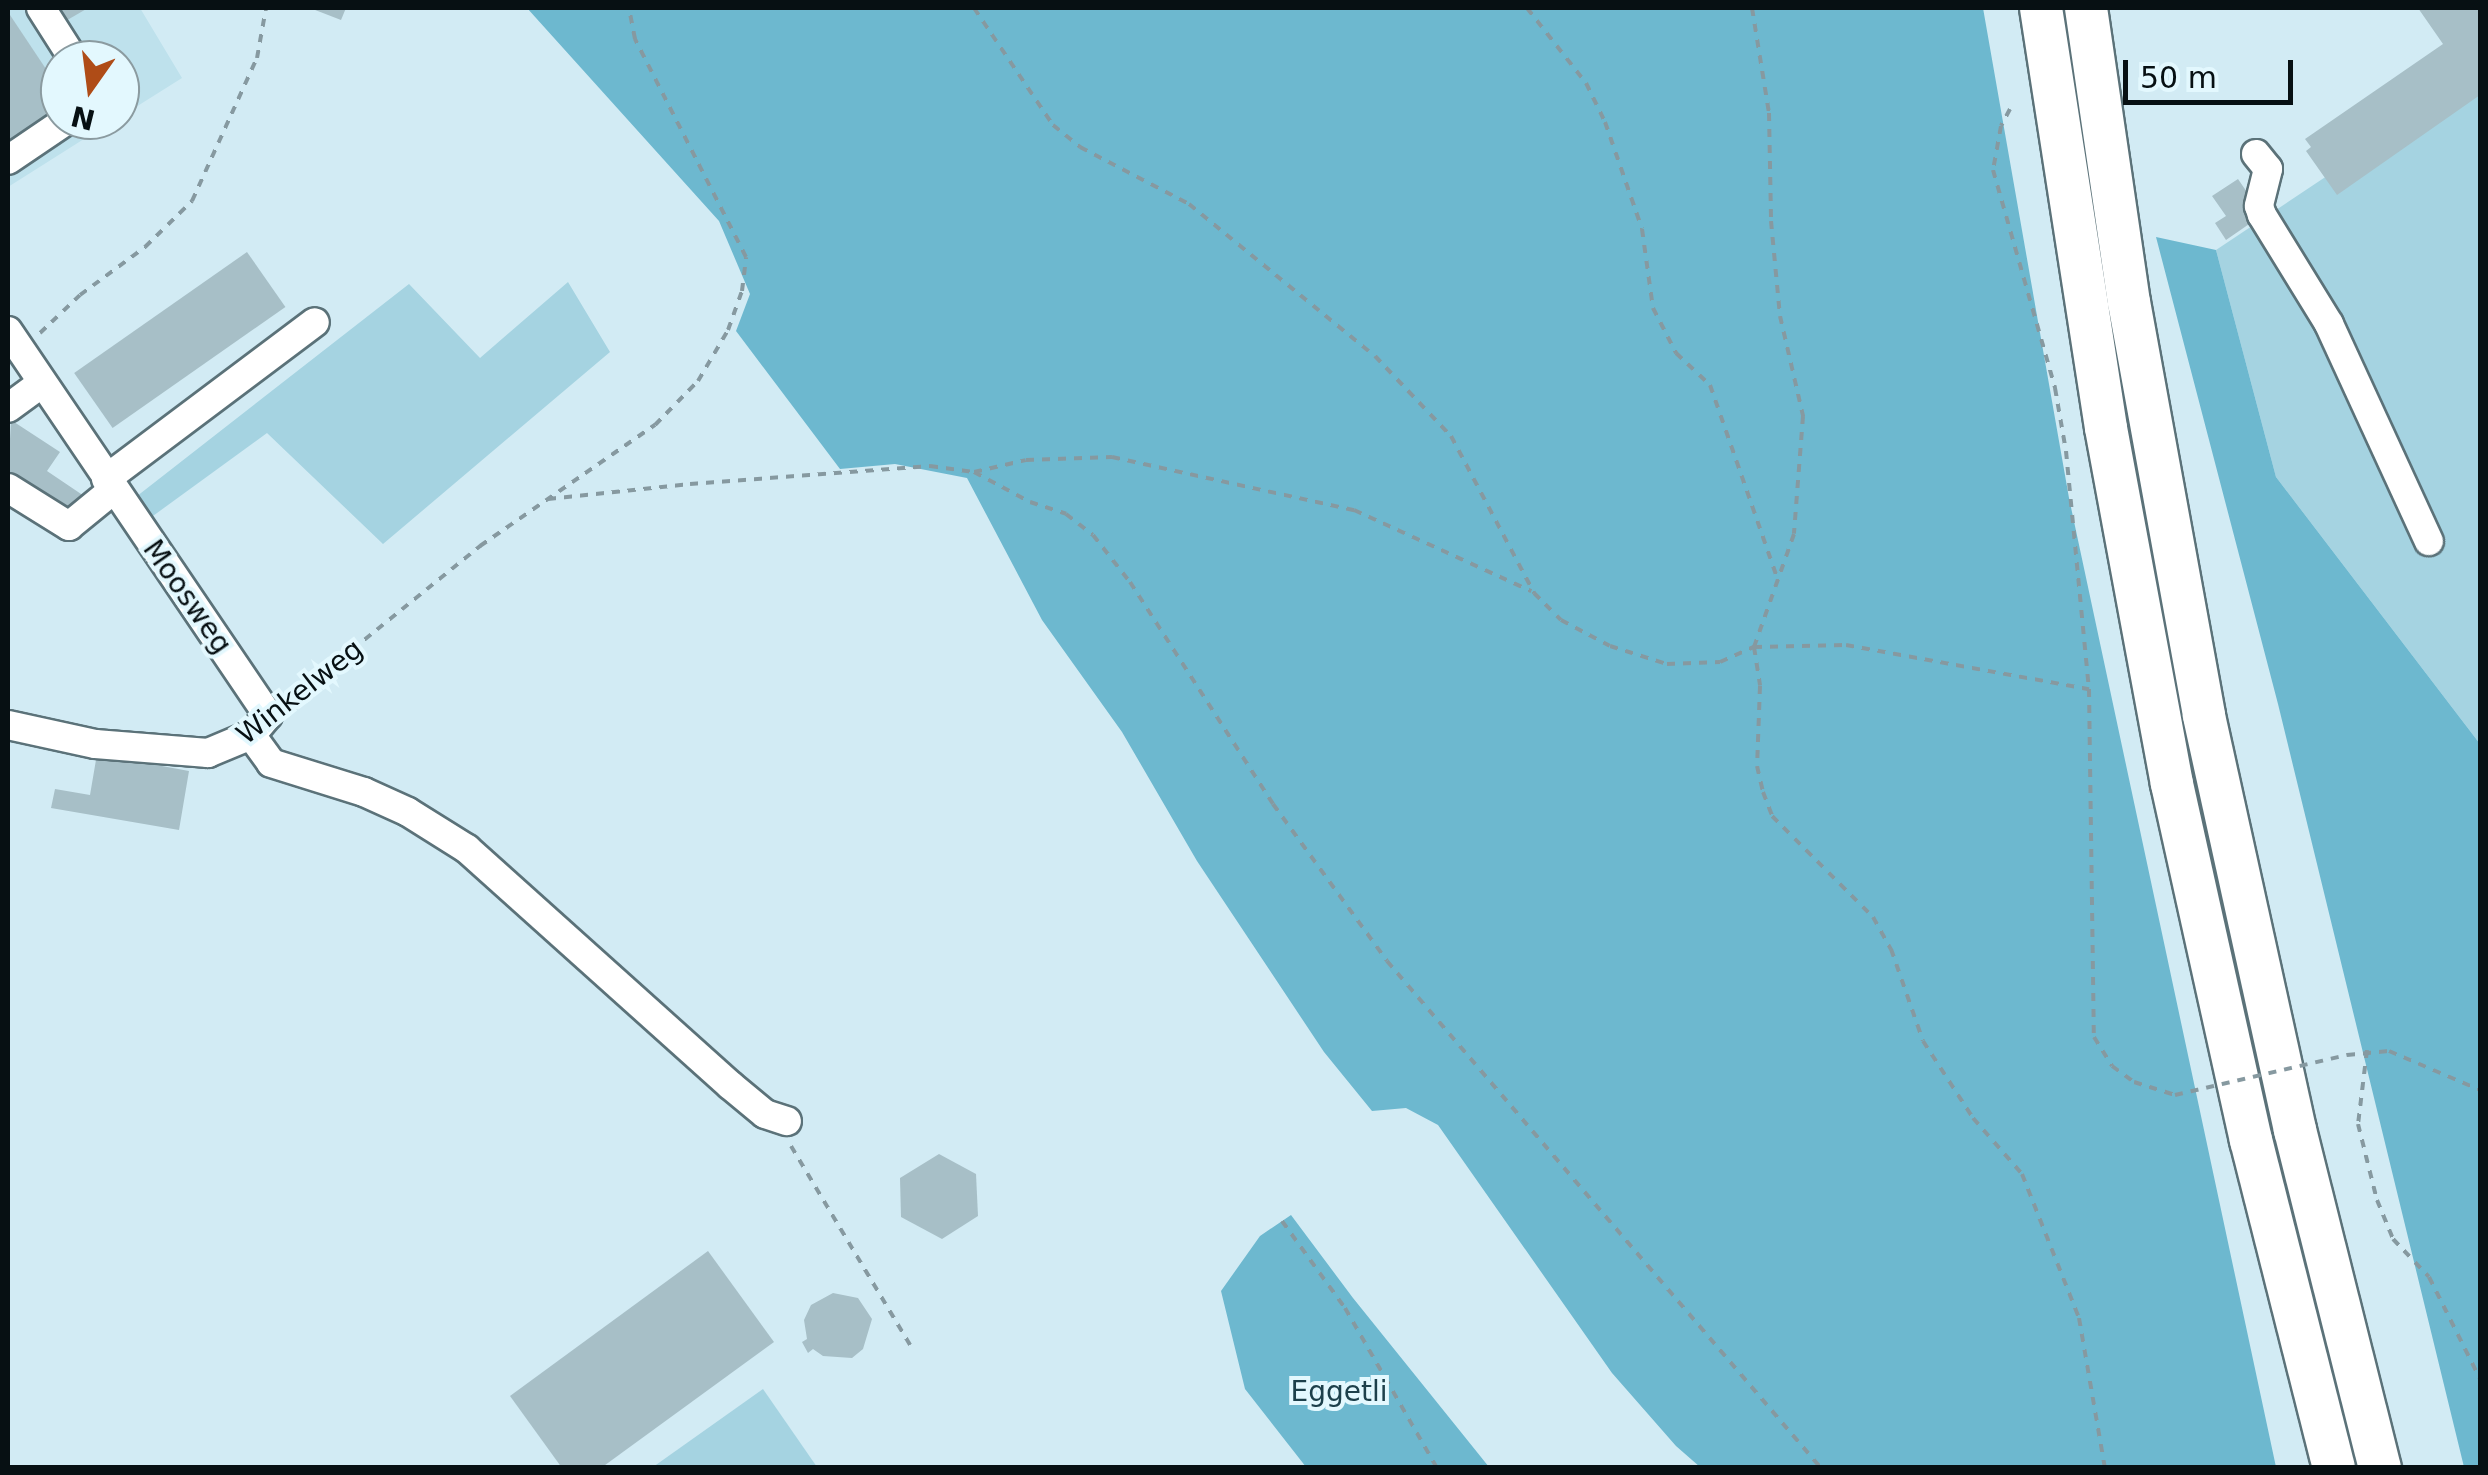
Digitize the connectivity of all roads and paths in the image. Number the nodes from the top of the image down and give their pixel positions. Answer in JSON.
{"nodes":[{"id":1,"x":41,"y":8,"type":"edge"},
{"id":2,"x":266,"y":8,"type":"edge"},
{"id":3,"x":629,"y":8,"type":"edge"},
{"id":4,"x":974,"y":8,"type":"edge"},
{"id":5,"x":1527,"y":8,"type":"edge"},
{"id":6,"x":1752,"y":8,"type":"edge"},
{"id":7,"x":2040,"y":8,"type":"edge"},
{"id":8,"x":2086,"y":8,"type":"edge"},
{"id":9,"x":61,"y":40,"type":"edge"},
{"id":10,"x":2010,"y":109,"type":"dead end"},
{"id":11,"x":40,"y":138,"type":"edge"},
{"id":12,"x":2256,"y":154,"type":"dead end"},
{"id":13,"x":8,"y":160,"type":"edge"},
{"id":14,"x":316,"y":322,"type":"dead end"},
{"id":15,"x":25,"y":358,"type":"edge"},
{"id":16,"x":8,"y":387,"type":"edge"},
{"id":17,"x":8,"y":408,"type":"edge"},
{"id":18,"x":974,"y":472,"type":"junction"},
{"id":19,"x":110,"y":484,"type":"junction"},
{"id":20,"x":8,"y":488,"type":"edge"},
{"id":21,"x":548,"y":499,"type":"junction"},
{"id":22,"x":2428,"y":541,"type":"dead end"},
{"id":23,"x":1778,"y":580,"type":"junction"},
{"id":24,"x":1534,"y":593,"type":"junction"},
{"id":25,"x":1754,"y":647,"type":"junction"},
{"id":26,"x":2089,"y":689,"type":"junction"},
{"id":27,"x":8,"y":725,"type":"edge"},
{"id":28,"x":260,"y":725,"type":"junction"},
{"id":29,"x":2366,"y":1050,"type":"junction"},
{"id":30,"x":2480,"y":1090,"type":"edge"},
{"id":31,"x":788,"y":1121,"type":"joint"},
{"id":32,"x":1282,"y":1221,"type":"dead end"},
{"id":33,"x":910,"y":1345,"type":"dead end"},
{"id":34,"x":2480,"y":1379,"type":"edge"},
{"id":35,"x":1438,"y":1468,"type":"edge"},
{"id":36,"x":1821,"y":1468,"type":"edge"},
{"id":37,"x":2105,"y":1468,"type":"edge"},
{"id":38,"x":2334,"y":1468,"type":"edge"},
{"id":39,"x":2380,"y":1468,"type":"edge"}],
"edges":[{"from":1,"to":9,"type":"street"},
{"from":2,"to":15,"type":"path"},
{"from":3,"to":21,"type":"path","name":"Winkelweg"},
{"from":4,"to":24,"type":"path"},
{"from":5,"to":23,"type":"path"},
{"from":6,"to":23,"type":"path"},
{"from":7,"to":38,"type":"highway"},
{"from":8,"to":39,"type":"highway"},
{"from":10,"to":26,"type":"path"},
{"from":11,"to":13,"type":"street"},
{"from":12,"to":22,"type":"street"},
{"from":14,"to":19,"type":"street"},
{"from":15,"to":16,"type":"street"},
{"from":15,"to":17,"type":"street"},
{"from":15,"to":19,"type":"street","name":"Moosweg"},
{"from":18,"to":21,"type":"path","name":"Winkelweg"},
{"from":18,"to":24,"type":"path"},
{"from":18,"to":36,"type":"path"},
{"from":19,"to":20,"type":"street"},
{"from":19,"to":28,"type":"street","name":"Moosweg"},
{"from":21,"to":28,"type":"path","name":"Winkelweg"},
{"from":23,"to":25,"type":"path"},
{"from":24,"to":25,"type":"path"},
{"from":25,"to":26,"type":"path"},
{"from":25,"to":37,"type":"path"},
{"from":26,"to":29,"type":"path","bridge":true},
{"from":27,"to":28,"type":"street","name":"Winkelweg"},
{"from":28,"to":31,"type":"street","name":"Moosweg"},
{"from":29,"to":30,"type":"path"},
{"from":29,"to":34,"type":"path"},
{"from":31,"to":33,"type":"path"},
{"from":32,"to":35,"type":"path"}]}
